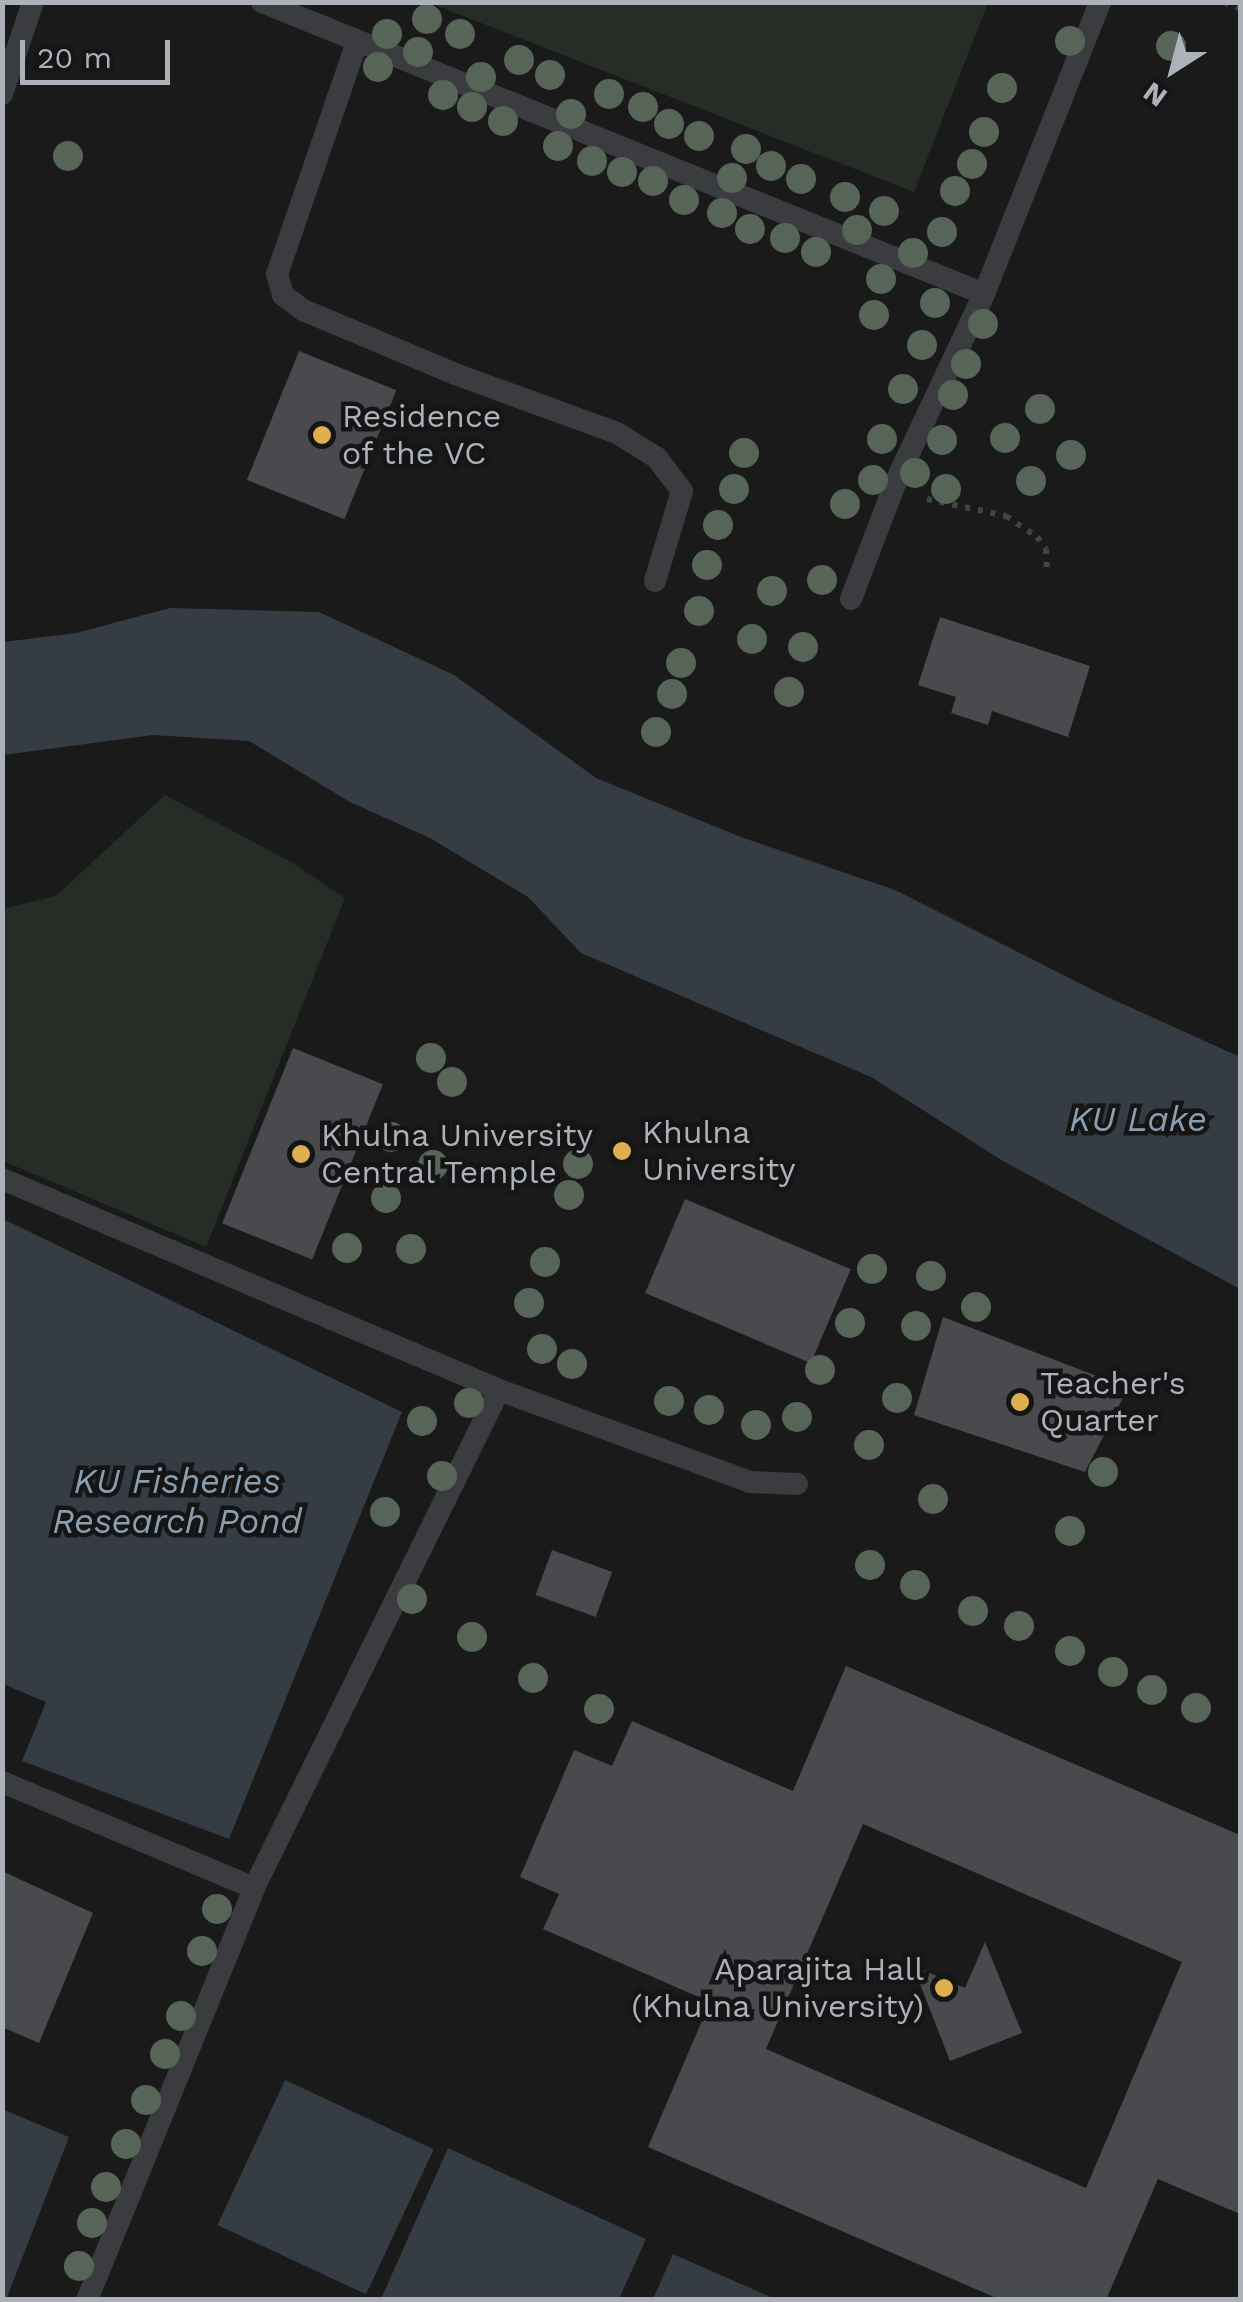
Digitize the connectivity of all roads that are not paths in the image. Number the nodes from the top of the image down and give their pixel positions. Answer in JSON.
{"nodes":[{"id":1,"x":33,"y":2,"type":"edge"},
{"id":2,"x":262,"y":2,"type":"edge"},
{"id":3,"x":1100,"y":2,"type":"edge"},
{"id":4,"x":357,"y":42,"type":"junction"},
{"id":5,"x":2,"y":94,"type":"edge"},
{"id":6,"x":984,"y":294,"type":"junction"},
{"id":7,"x":655,"y":582,"type":"dead end"},
{"id":8,"x":852,"y":599,"type":"dead end"},
{"id":9,"x":2,"y":1179,"type":"edge"},
{"id":10,"x":499,"y":1390,"type":"junction"},
{"id":11,"x":797,"y":1484,"type":"dead end"},
{"id":12,"x":2,"y":1782,"type":"edge"},
{"id":13,"x":254,"y":1888,"type":"junction"},
{"id":14,"x":87,"y":2300,"type":"edge"}],
"edges":[{"from":1,"to":5,"type":"lane"},
{"from":2,"to":4,"type":"lane"},
{"from":3,"to":6,"type":"lane"},
{"from":4,"to":6,"type":"lane"},
{"from":4,"to":7,"type":"lane"},
{"from":6,"to":8,"type":"lane"},
{"from":9,"to":10,"type":"lane"},
{"from":10,"to":11,"type":"lane"},
{"from":10,"to":13,"type":"lane"},
{"from":12,"to":13,"type":"lane"},
{"from":13,"to":14,"type":"lane"}]}
